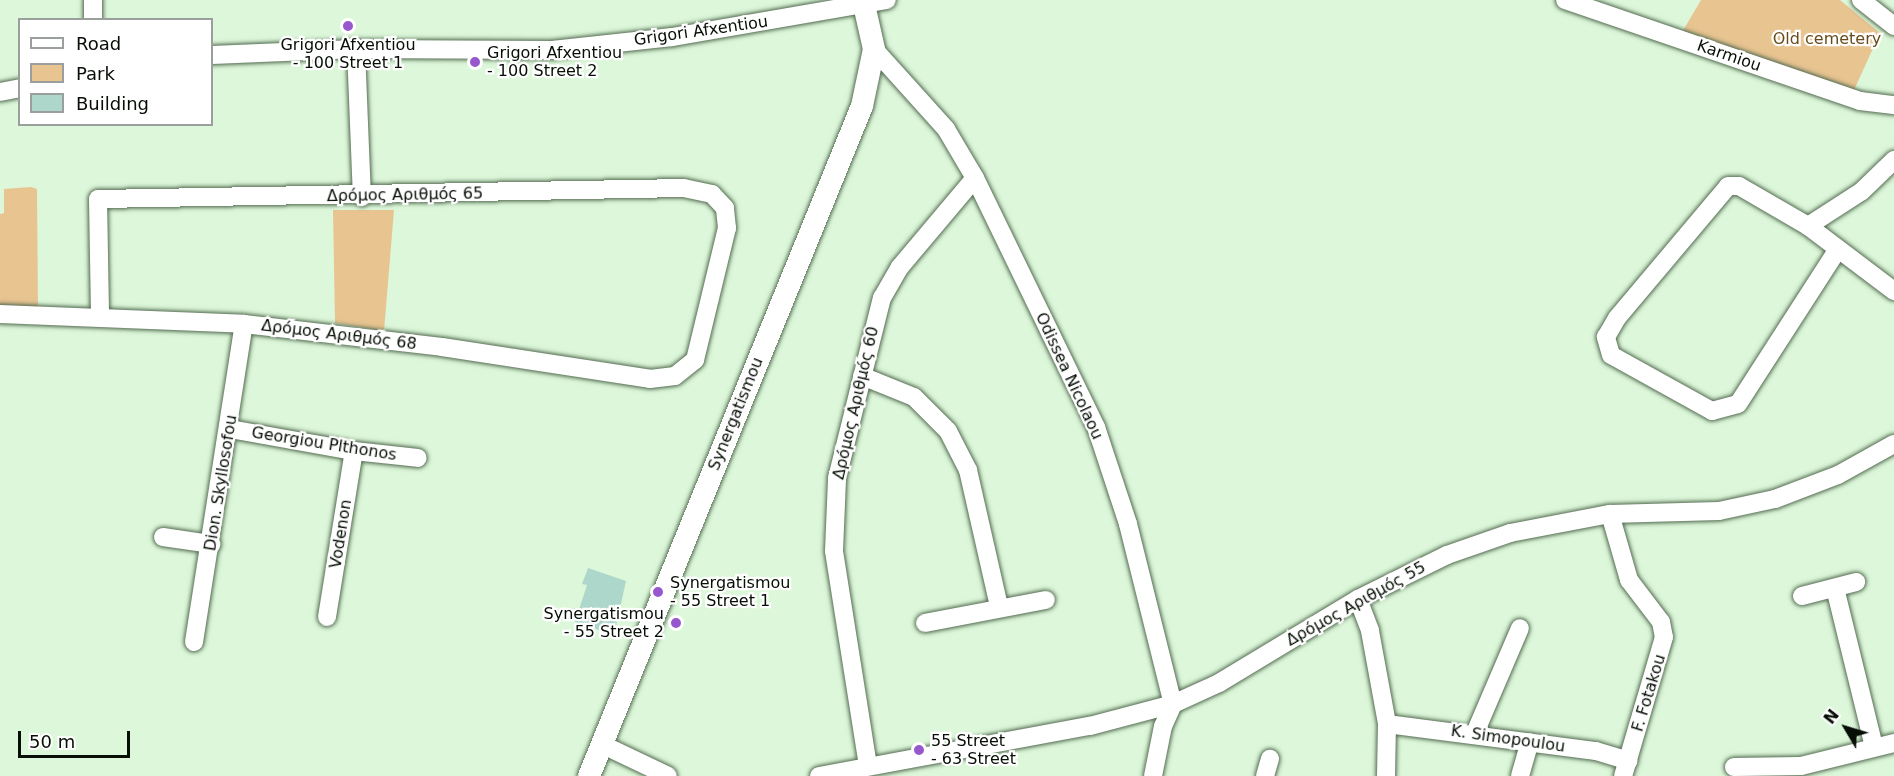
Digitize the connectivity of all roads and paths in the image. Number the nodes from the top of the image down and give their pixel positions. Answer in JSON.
{"nodes":[{"id":1,"x":93,"y":0,"type":"edge"},
{"id":2,"x":887,"y":0,"type":"edge"},
{"id":3,"x":1565,"y":0,"type":"edge"},
{"id":4,"x":1862,"y":0,"type":"edge"},
{"id":5,"x":864,"y":3,"type":"edge"},
{"id":6,"x":1595,"y":5,"type":"edge"},
{"id":7,"x":93,"y":18,"type":"edge"},
{"id":8,"x":1894,"y":26,"type":"edge"},
{"id":9,"x":356,"y":49,"type":"junction"},
{"id":10,"x":874,"y":49,"type":"junction"},
{"id":11,"x":213,"y":55,"type":"edge"},
{"id":12,"x":18,"y":88,"type":"edge"},
{"id":13,"x":0,"y":92,"type":"edge"},
{"id":14,"x":1894,"y":105,"type":"edge"},
{"id":15,"x":1894,"y":160,"type":"edge"},
{"id":16,"x":975,"y":178,"type":"junction"},
{"id":17,"x":362,"y":197,"type":"junction"},
{"id":18,"x":1808,"y":226,"type":"junction"},
{"id":19,"x":1838,"y":249,"type":"junction"},
{"id":20,"x":1894,"y":291,"type":"edge"},
{"id":21,"x":0,"y":314,"type":"edge"},
{"id":22,"x":100,"y":317,"type":"junction"},
{"id":23,"x":244,"y":324,"type":"junction"},
{"id":24,"x":675,"y":376,"type":"joint"},
{"id":25,"x":862,"y":376,"type":"junction"},
{"id":26,"x":230,"y":429,"type":"junction"},
{"id":27,"x":1894,"y":444,"type":"edge"},
{"id":28,"x":354,"y":451,"type":"junction"},
{"id":29,"x":418,"y":458,"type":"dead end"},
{"id":30,"x":1610,"y":514,"type":"junction"},
{"id":31,"x":163,"y":537,"type":"dead end"},
{"id":32,"x":211,"y":544,"type":"junction"},
{"id":33,"x":1856,"y":582,"type":"dead end"},
{"id":34,"x":1835,"y":588,"type":"junction"},
{"id":35,"x":1802,"y":596,"type":"dead end"},
{"id":36,"x":1358,"y":599,"type":"junction"},
{"id":37,"x":1046,"y":600,"type":"dead end"},
{"id":38,"x":999,"y":607,"type":"junction"},
{"id":39,"x":327,"y":617,"type":"dead end"},
{"id":40,"x":925,"y":623,"type":"dead end"},
{"id":41,"x":1520,"y":628,"type":"dead end"},
{"id":42,"x":194,"y":642,"type":"dead end"},
{"id":43,"x":1173,"y":704,"type":"junction"},
{"id":44,"x":1387,"y":724,"type":"junction"},
{"id":45,"x":1475,"y":733,"type":"junction"},
{"id":46,"x":1530,"y":741,"type":"junction"},
{"id":47,"x":1894,"y":743,"type":"edge"},
{"id":48,"x":601,"y":744,"type":"junction"},
{"id":49,"x":1874,"y":747,"type":"junction"},
{"id":50,"x":868,"y":766,"type":"junction"},
{"id":51,"x":1734,"y":767,"type":"dead end"},
{"id":52,"x":1625,"y":769,"type":"edge"},
{"id":53,"x":588,"y":776,"type":"edge"},
{"id":54,"x":668,"y":776,"type":"edge"},
{"id":55,"x":819,"y":776,"type":"edge"},
{"id":56,"x":1153,"y":776,"type":"edge"},
{"id":57,"x":1386,"y":776,"type":"edge"},
{"id":58,"x":1520,"y":776,"type":"edge"}],
"edges":[{"from":1,"to":7,"type":"street"},
{"from":2,"to":5,"type":"street"},
{"from":3,"to":6,"type":"street","name":"Karmiou"},
{"from":4,"to":8,"type":"street"},
{"from":5,"to":9,"type":"street","name":"Grigori Afxentiou"},
{"from":5,"to":10,"type":"main road"},
{"from":6,"to":14,"type":"street","name":"Karmiou"},
{"from":9,"to":11,"type":"street","name":"Grigori Afxentiou"},
{"from":9,"to":17,"type":"street"},
{"from":10,"to":16,"type":"street","name":"Odissea Nicolaou"},
{"from":10,"to":48,"type":"main road","name":"Synergatismou"},
{"from":12,"to":13,"type":"street"},
{"from":15,"to":18,"type":"street"},
{"from":16,"to":25,"type":"street","name":"Δρόμος Αριθμός 60"},
{"from":16,"to":43,"type":"street","name":"Odissea Nicolaou"},
{"from":17,"to":22,"type":"street","name":"Δρόμος Αριθμός 65"},
{"from":17,"to":24,"type":"street","name":"Δρόμος Αριθμός 65"},
{"from":18,"to":19,"type":"street"},
{"from":18,"to":19,"type":"street"},
{"from":19,"to":20,"type":"street"},
{"from":21,"to":22,"type":"street","name":"Δρόμος Αριθμός 68"},
{"from":22,"to":23,"type":"street","name":"Δρόμος Αριθμός 68"},
{"from":23,"to":24,"type":"street","name":"Δρόμος Αριθμός 68"},
{"from":23,"to":26,"type":"street","name":"Dion. Skyllosofou"},
{"from":25,"to":38,"type":"street"},
{"from":25,"to":50,"type":"street","name":"Δρόμος Αριθμός 60"},
{"from":26,"to":28,"type":"street","name":"Georgiou Plthonos"},
{"from":26,"to":32,"type":"street","name":"Dion. Skyllosofou"},
{"from":27,"to":30,"type":"street","name":"Δρόμος Αριθμός 55"},
{"from":28,"to":29,"type":"street","name":"Georgiou Plthonos"},
{"from":28,"to":39,"type":"street","name":"Vodenon"},
{"from":30,"to":36,"type":"street","name":"Δρόμος Αριθμός 55"},
{"from":30,"to":52,"type":"street","name":"F. Fotakou"},
{"from":31,"to":32,"type":"street"},
{"from":32,"to":42,"type":"street","name":"Dion. Skyllosofou"},
{"from":33,"to":34,"type":"street"},
{"from":34,"to":35,"type":"street"},
{"from":34,"to":49,"type":"street"},
{"from":36,"to":43,"type":"street","name":"Δρόμος Αριθμός 55"},
{"from":36,"to":44,"type":"street"},
{"from":37,"to":38,"type":"street"},
{"from":38,"to":40,"type":"street"},
{"from":41,"to":45,"type":"street"},
{"from":43,"to":50,"type":"street","name":"Δρόμος Αριθμός 55"},
{"from":43,"to":56,"type":"street"},
{"from":44,"to":45,"type":"street","name":"K. Simopoulou"},
{"from":44,"to":57,"type":"street"},
{"from":45,"to":46,"type":"street","name":"K. Simopoulou"},
{"from":46,"to":52,"type":"street","name":"K. Simopoulou"},
{"from":46,"to":58,"type":"street"},
{"from":47,"to":49,"type":"street"},
{"from":48,"to":53,"type":"main road","name":"Synergatismou"},
{"from":48,"to":54,"type":"street"},
{"from":49,"to":51,"type":"street"},
{"from":50,"to":55,"type":"street","name":"Δρόμος Αριθμός 55"}]}
